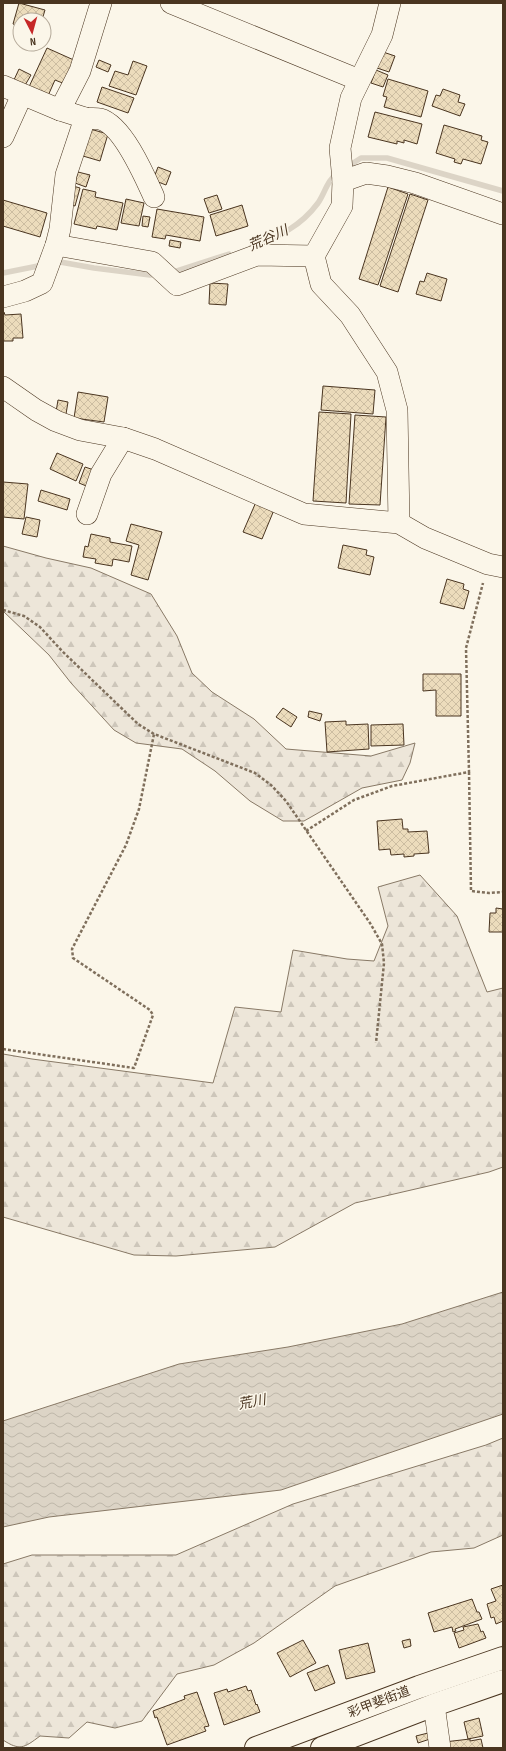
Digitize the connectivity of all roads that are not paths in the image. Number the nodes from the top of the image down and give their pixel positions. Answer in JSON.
{"nodes":[{"id":1,"x":101,"y":3,"type":"edge"},
{"id":2,"x":171,"y":3,"type":"edge"},
{"id":3,"x":390,"y":3,"type":"edge"},
{"id":4,"x":359,"y":80,"type":"junction"},
{"id":5,"x":3,"y":86,"type":"edge"},
{"id":6,"x":22,"y":95,"type":"junction"},
{"id":7,"x":60,"y":110,"type":"junction"},
{"id":8,"x":85,"y":118,"type":"junction"},
{"id":9,"x":3,"y":137,"type":"edge"},
{"id":10,"x":343,"y":181,"type":"junction"},
{"id":11,"x":154,"y":197,"type":"dead end"},
{"id":12,"x":503,"y":214,"type":"edge"},
{"id":13,"x":56,"y":245,"type":"junction"},
{"id":14,"x":314,"y":256,"type":"junction"},
{"id":15,"x":3,"y":296,"type":"edge"},
{"id":16,"x":3,"y":387,"type":"edge"},
{"id":17,"x":123,"y":438,"type":"junction"},
{"id":18,"x":87,"y":514,"type":"dead end"},
{"id":19,"x":399,"y":523,"type":"junction"},
{"id":20,"x":496,"y":566,"type":"edge"},
{"id":21,"x":503,"y":1658,"type":"edge"},
{"id":22,"x":503,"y":1682,"type":"edge"},
{"id":23,"x":434,"y":1705,"type":"junction"},
{"id":24,"x":256,"y":1748,"type":"edge"},
{"id":25,"x":322,"y":1748,"type":"edge"},
{"id":26,"x":440,"y":1748,"type":"edge"}],
"edges":[{"from":1,"to":7,"type":"street"},
{"from":2,"to":4,"type":"street"},
{"from":3,"to":4,"type":"street"},
{"from":4,"to":10,"type":"street"},
{"from":5,"to":6,"type":"street"},
{"from":6,"to":7,"type":"street"},
{"from":6,"to":9,"type":"street"},
{"from":7,"to":8,"type":"street"},
{"from":8,"to":11,"type":"street"},
{"from":8,"to":13,"type":"street"},
{"from":10,"to":12,"type":"street"},
{"from":10,"to":14,"type":"street"},
{"from":13,"to":14,"type":"street"},
{"from":13,"to":15,"type":"street"},
{"from":14,"to":19,"type":"street"},
{"from":16,"to":17,"type":"street"},
{"from":17,"to":18,"type":"street"},
{"from":17,"to":19,"type":"street"},
{"from":19,"to":20,"type":"street"},
{"from":21,"to":24,"type":"highway","name":"彩甲斐街道"},
{"from":22,"to":23,"type":"highway","name":"彩甲斐街道"},
{"from":23,"to":25,"type":"highway","name":"彩甲斐街道"},
{"from":23,"to":26,"type":"street"}]}
